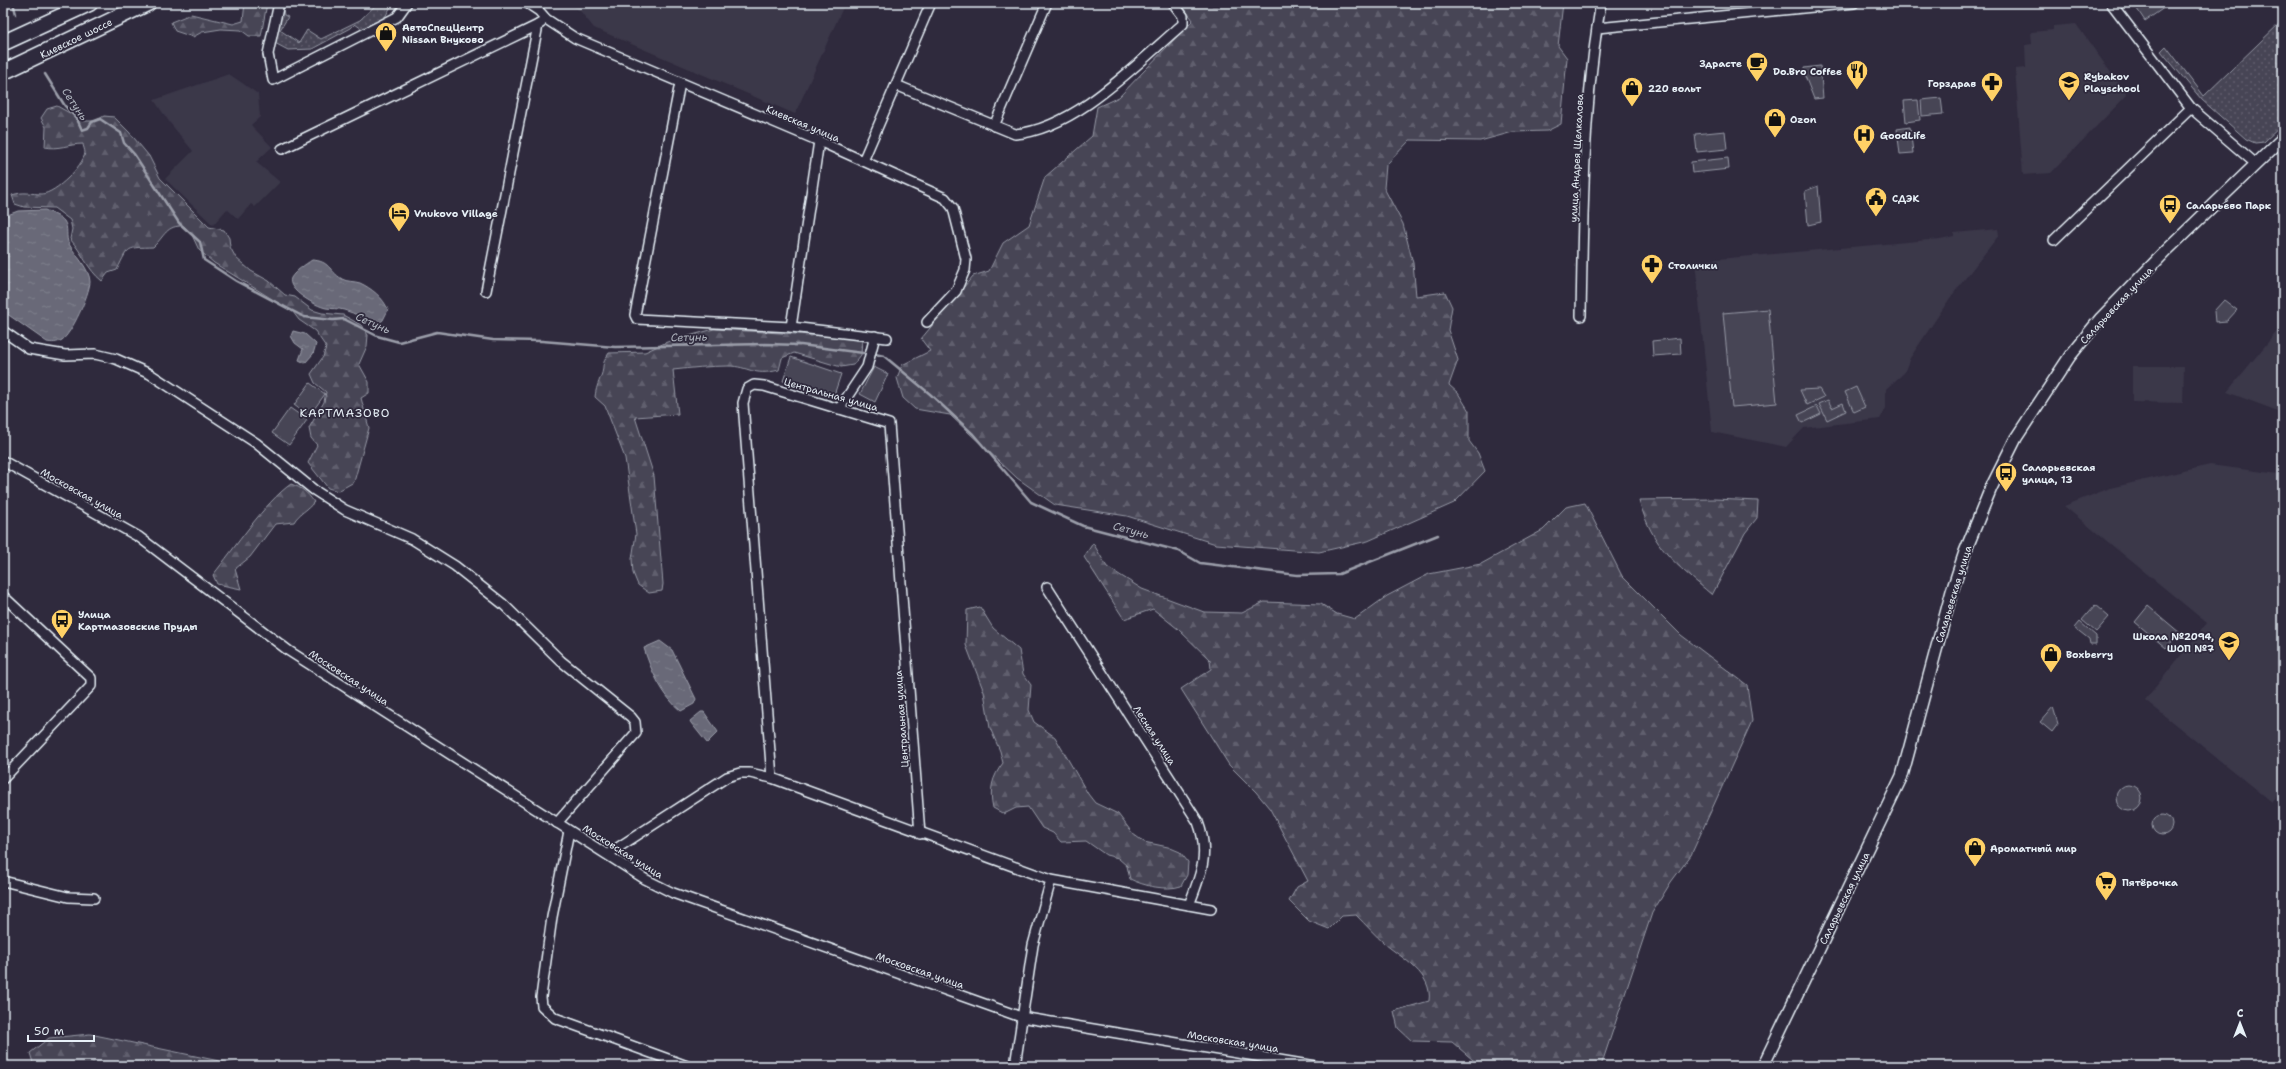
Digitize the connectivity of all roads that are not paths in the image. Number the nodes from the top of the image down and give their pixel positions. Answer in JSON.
{"nodes":[{"id":1,"x":90,"y":3,"type":"edge"},
{"id":2,"x":148,"y":3,"type":"edge"},
{"id":3,"x":279,"y":3,"type":"edge"},
{"id":4,"x":407,"y":3,"type":"edge"},
{"id":5,"x":527,"y":3,"type":"edge"},
{"id":6,"x":932,"y":3,"type":"edge"},
{"id":7,"x":1047,"y":3,"type":"edge"},
{"id":8,"x":1173,"y":3,"type":"edge"},
{"id":9,"x":1601,"y":3,"type":"edge"},
{"id":10,"x":1854,"y":3,"type":"edge"},
{"id":11,"x":2111,"y":3,"type":"edge"},
{"id":12,"x":546,"y":19,"type":"junction"},
{"id":13,"x":538,"y":25,"type":"junction"},
{"id":14,"x":1597,"y":28,"type":"junction"},
{"id":15,"x":6,"y":42,"type":"edge"},
{"id":16,"x":3,"y":72,"type":"edge"},
{"id":17,"x":680,"y":82,"type":"junction"},
{"id":18,"x":896,"y":85,"type":"junction"},
{"id":19,"x":2191,"y":108,"type":"junction"},
{"id":20,"x":994,"y":126,"type":"junction"},
{"id":21,"x":2283,"y":138,"type":"edge"},
{"id":22,"x":819,"y":141,"type":"junction"},
{"id":23,"x":282,"y":149,"type":"dead end"},
{"id":24,"x":863,"y":161,"type":"junction"},
{"id":25,"x":2256,"y":164,"type":"junction"},
{"id":26,"x":2054,"y":240,"type":"dead end"},
{"id":27,"x":486,"y":291,"type":"dead end"},
{"id":28,"x":1582,"y":316,"type":"dead end"},
{"id":29,"x":926,"y":322,"type":"dead end"},
{"id":30,"x":791,"y":327,"type":"junction"},
{"id":31,"x":3,"y":331,"type":"edge"},
{"id":32,"x":875,"y":336,"type":"junction"},
{"id":33,"x":887,"y":338,"type":"dead end"},
{"id":34,"x":839,"y":409,"type":"junction"},
{"id":35,"x":3,"y":461,"type":"edge"},
{"id":36,"x":1047,"y":587,"type":"dead end"},
{"id":37,"x":3,"y":596,"type":"edge"},
{"id":38,"x":772,"y":778,"type":"junction"},
{"id":39,"x":3,"y":779,"type":"edge"},
{"id":40,"x":557,"y":823,"type":"junction"},
{"id":41,"x":569,"y":831,"type":"junction"},
{"id":42,"x":920,"y":834,"type":"junction"},
{"id":43,"x":608,"y":854,"type":"junction"},
{"id":44,"x":1051,"y":880,"type":"junction"},
{"id":45,"x":3,"y":881,"type":"edge"},
{"id":46,"x":94,"y":898,"type":"dead end"},
{"id":47,"x":1189,"y":905,"type":"junction"},
{"id":48,"x":1211,"y":909,"type":"dead end"},
{"id":49,"x":1021,"y":1017,"type":"junction"},
{"id":50,"x":687,"y":1066,"type":"edge"},
{"id":51,"x":1015,"y":1066,"type":"edge"},
{"id":52,"x":1315,"y":1066,"type":"edge"},
{"id":53,"x":1763,"y":1066,"type":"edge"}],
"edges":[{"from":1,"to":15,"type":"highway"},
{"from":2,"to":16,"type":"highway","name":"Киевское шоссе"},
{"from":3,"to":4,"type":"street"},
{"from":5,"to":12,"type":"street","name":"Киевская улица"},
{"from":6,"to":18,"type":"street"},
{"from":7,"to":20,"type":"street"},
{"from":8,"to":20,"type":"street"},
{"from":9,"to":14,"type":"street","name":"улица Андрея Щелкалова"},
{"from":10,"to":14,"type":"street"},
{"from":11,"to":19,"type":"street"},
{"from":12,"to":13,"type":"street"},
{"from":12,"to":17,"type":"street","name":"Киевская улица"},
{"from":13,"to":23,"type":"street"},
{"from":13,"to":27,"type":"street"},
{"from":14,"to":28,"type":"street","name":"улица Андрея Щелкалова"},
{"from":17,"to":22,"type":"street","name":"Киевская улица"},
{"from":17,"to":30,"type":"street"},
{"from":18,"to":20,"type":"street"},
{"from":18,"to":24,"type":"street"},
{"from":19,"to":25,"type":"street"},
{"from":19,"to":26,"type":"street"},
{"from":21,"to":25,"type":"street","name":"Саларьевская улица"},
{"from":22,"to":24,"type":"street","name":"Киевская улица"},
{"from":22,"to":30,"type":"street"},
{"from":24,"to":29,"type":"street","name":"Киевская улица"},
{"from":25,"to":53,"type":"street","name":"Саларьевская улица"},
{"from":30,"to":32,"type":"street"},
{"from":31,"to":40,"type":"street"},
{"from":32,"to":33,"type":"street"},
{"from":32,"to":34,"type":"street"},
{"from":34,"to":38,"type":"street","name":"Центральная улица"},
{"from":34,"to":42,"type":"street","name":"Центральная улица"},
{"from":35,"to":40,"type":"street","name":"Московская улица"},
{"from":36,"to":47,"type":"street","name":"Лесная улица"},
{"from":37,"to":39,"type":"street"},
{"from":38,"to":42,"type":"street"},
{"from":38,"to":43,"type":"street"},
{"from":40,"to":41,"type":"street","name":"Московская улица"},
{"from":41,"to":43,"type":"street","name":"Московская улица"},
{"from":41,"to":50,"type":"street"},
{"from":42,"to":44,"type":"street"},
{"from":43,"to":49,"type":"street","name":"Московская улица"},
{"from":44,"to":47,"type":"street"},
{"from":44,"to":49,"type":"street"},
{"from":45,"to":46,"type":"street"},
{"from":47,"to":48,"type":"street"},
{"from":49,"to":51,"type":"street"},
{"from":49,"to":52,"type":"street","name":"Московская улица"}]}
